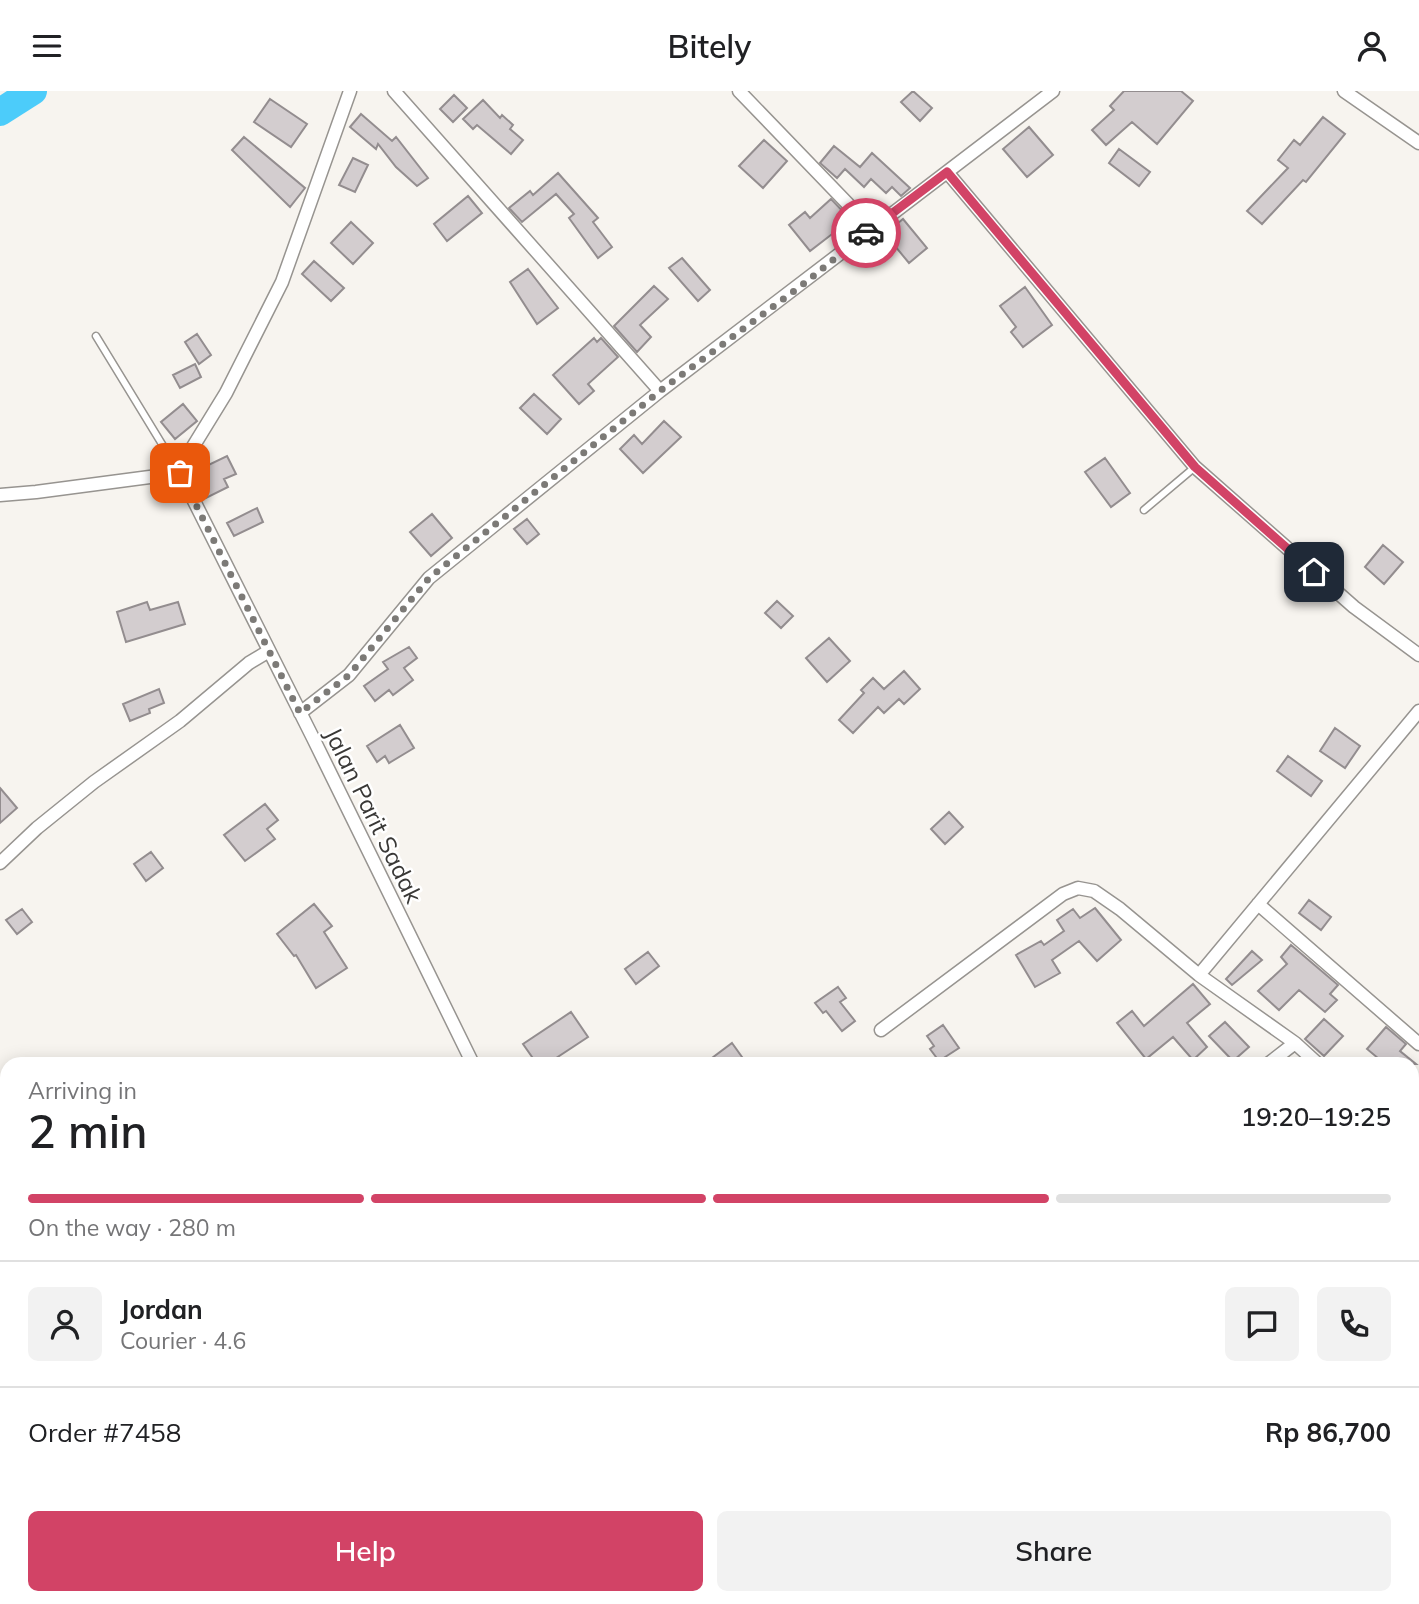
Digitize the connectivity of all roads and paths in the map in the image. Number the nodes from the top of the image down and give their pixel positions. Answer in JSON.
{"nodes":[{"id":1,"x":350,"y":91,"type":"edge"},
{"id":2,"x":394,"y":91,"type":"edge"},
{"id":3,"x":739,"y":91,"type":"edge"},
{"id":4,"x":1053,"y":91,"type":"edge"},
{"id":5,"x":1344,"y":91,"type":"edge"},
{"id":6,"x":1419,"y":143,"type":"edge"},
{"id":7,"x":947,"y":172,"type":"junction"},
{"id":8,"x":872,"y":229,"type":"junction"},
{"id":9,"x":96,"y":336,"type":"dead end"},
{"id":10,"x":660,"y":391,"type":"junction"},
{"id":11,"x":1195,"y":467,"type":"junction"},
{"id":12,"x":180,"y":473,"type":"junction"},
{"id":13,"x":0,"y":495,"type":"edge"},
{"id":14,"x":1144,"y":510,"type":"dead end"},
{"id":15,"x":1419,"y":655,"type":"edge"},
{"id":16,"x":259,"y":657,"type":"junction"},
{"id":17,"x":1419,"y":711,"type":"edge"},
{"id":18,"x":300,"y":713,"type":"junction"},
{"id":19,"x":0,"y":863,"type":"edge"},
{"id":20,"x":1258,"y":904,"type":"junction"},
{"id":21,"x":1199,"y":975,"type":"junction"},
{"id":22,"x":881,"y":1030,"type":"dead end"},
{"id":23,"x":1295,"y":1043,"type":"junction"},
{"id":24,"x":1419,"y":1044,"type":"edge"},
{"id":25,"x":470,"y":1057,"type":"edge"},
{"id":26,"x":1277,"y":1057,"type":"edge"},
{"id":27,"x":1310,"y":1057,"type":"edge"}],
"edges":[{"from":1,"to":12,"type":"street"},
{"from":2,"to":10,"type":"street"},
{"from":3,"to":8,"type":"street"},
{"from":4,"to":7,"type":"street"},
{"from":5,"to":6,"type":"street"},
{"from":7,"to":8,"type":"street"},
{"from":7,"to":11,"type":"street"},
{"from":8,"to":10,"type":"street"},
{"from":9,"to":12,"type":"lane"},
{"from":10,"to":18,"type":"street"},
{"from":11,"to":14,"type":"lane"},
{"from":11,"to":15,"type":"street"},
{"from":12,"to":13,"type":"street"},
{"from":12,"to":16,"type":"street","name":"Jalan Parit Sadak"},
{"from":16,"to":18,"type":"street","name":"Jalan Parit Sadak"},
{"from":16,"to":19,"type":"street"},
{"from":17,"to":20,"type":"street"},
{"from":18,"to":25,"type":"street","name":"Jalan Parit Sadak"},
{"from":20,"to":21,"type":"street"},
{"from":20,"to":24,"type":"street"},
{"from":21,"to":22,"type":"street"},
{"from":21,"to":23,"type":"street"},
{"from":23,"to":26,"type":"street"},
{"from":23,"to":27,"type":"street"}]}
